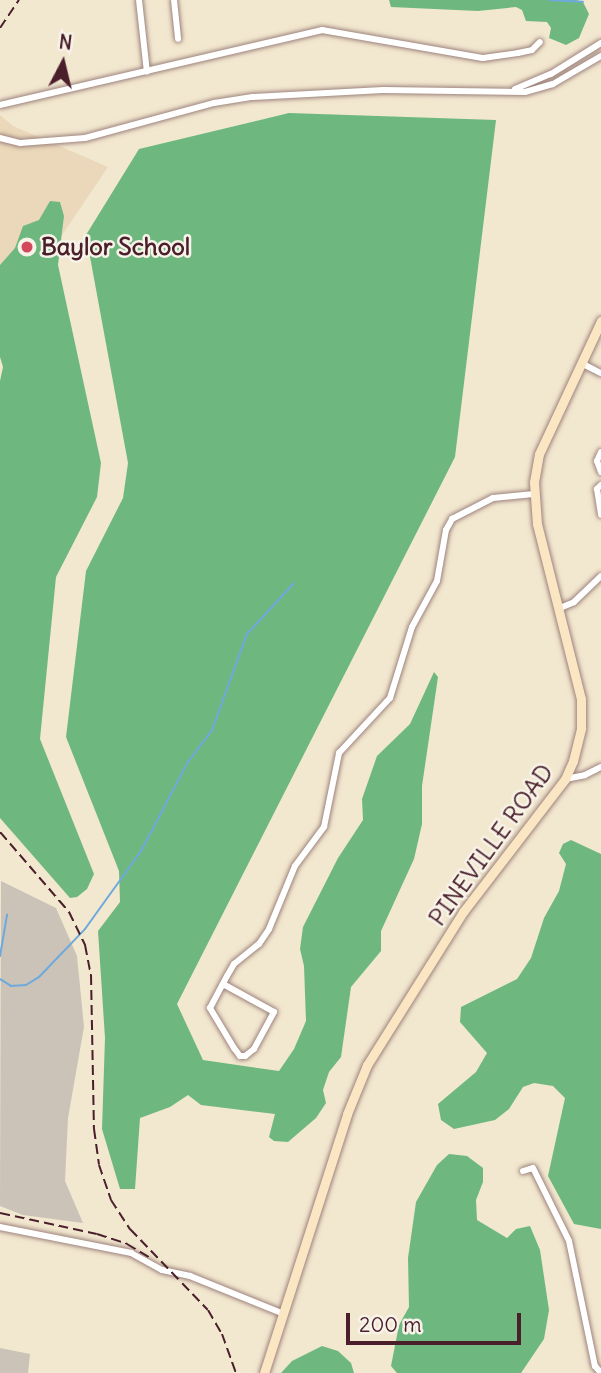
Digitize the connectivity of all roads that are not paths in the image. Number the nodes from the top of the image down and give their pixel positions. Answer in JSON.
{"nodes":[{"id":1,"x":139,"y":0,"type":"edge"},
{"id":2,"x":174,"y":0,"type":"edge"},
{"id":3,"x":178,"y":38,"type":"dead end"},
{"id":4,"x":540,"y":42,"type":"dead end"},
{"id":5,"x":601,"y":43,"type":"edge"},
{"id":6,"x":601,"y":56,"type":"edge"},
{"id":7,"x":147,"y":72,"type":"junction"},
{"id":8,"x":506,"y":92,"type":"junction"},
{"id":9,"x":0,"y":105,"type":"edge"},
{"id":10,"x":0,"y":138,"type":"edge"},
{"id":11,"x":601,"y":321,"type":"edge"},
{"id":12,"x":583,"y":364,"type":"junction"},
{"id":13,"x":601,"y":373,"type":"edge"},
{"id":14,"x":601,"y":452,"type":"edge"},
{"id":15,"x":601,"y":472,"type":"edge"},
{"id":16,"x":601,"y":485,"type":"edge"},
{"id":17,"x":534,"y":494,"type":"junction"},
{"id":18,"x":601,"y":515,"type":"edge"},
{"id":19,"x":601,"y":576,"type":"edge"},
{"id":20,"x":560,"y":608,"type":"junction"},
{"id":21,"x":601,"y":767,"type":"edge"},
{"id":22,"x":565,"y":779,"type":"junction"},
{"id":23,"x":223,"y":984,"type":"junction"},
{"id":24,"x":523,"y":1171,"type":"dead end"},
{"id":25,"x":0,"y":1227,"type":"edge"},
{"id":26,"x":285,"y":1314,"type":"junction"},
{"id":27,"x":264,"y":1373,"type":"edge"},
{"id":28,"x":601,"y":1373,"type":"edge"}],
"edges":[{"from":1,"to":7,"type":"street"},
{"from":2,"to":3,"type":"street"},
{"from":4,"to":7,"type":"street"},
{"from":5,"to":8,"type":"street"},
{"from":6,"to":8,"type":"street"},
{"from":7,"to":9,"type":"street"},
{"from":8,"to":10,"type":"street"},
{"from":11,"to":12,"type":"main road","name":"PINEVILLE ROAD"},
{"from":12,"to":13,"type":"street"},
{"from":12,"to":17,"type":"main road","name":"PINEVILLE ROAD"},
{"from":14,"to":15,"type":"street"},
{"from":16,"to":18,"type":"street"},
{"from":17,"to":20,"type":"main road","name":"PINEVILLE ROAD"},
{"from":17,"to":23,"type":"street"},
{"from":19,"to":20,"type":"street"},
{"from":20,"to":22,"type":"main road","name":"PINEVILLE ROAD"},
{"from":21,"to":22,"type":"street"},
{"from":22,"to":26,"type":"main road","name":"PINEVILLE ROAD"},
{"from":23,"to":23,"type":"street"},
{"from":24,"to":28,"type":"street"},
{"from":25,"to":26,"type":"street"},
{"from":26,"to":27,"type":"main road","name":"PINEVILLE ROAD"}]}
